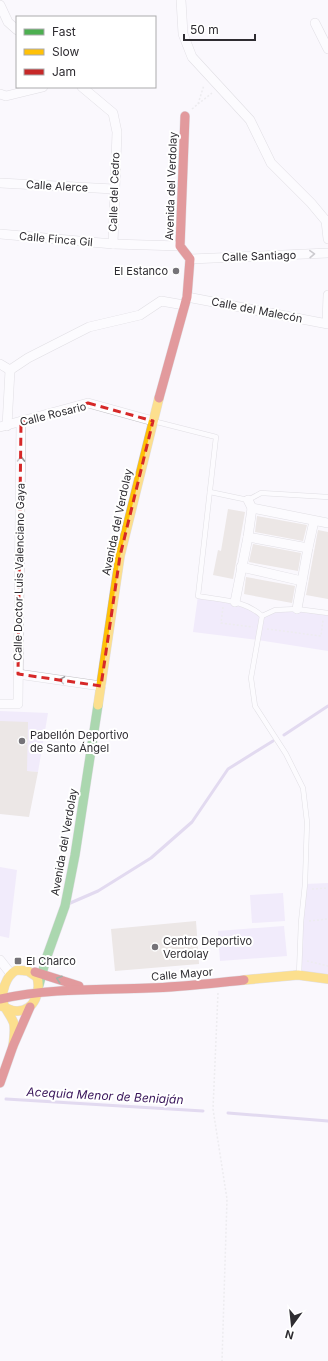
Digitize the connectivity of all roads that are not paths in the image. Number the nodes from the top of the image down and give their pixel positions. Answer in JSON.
{"nodes":[{"id":1,"x":4,"y":0,"type":"edge"},
{"id":2,"x":181,"y":0,"type":"edge"},
{"id":3,"x":0,"y":5,"type":"edge"},
{"id":4,"x":315,"y":23,"type":"dead end"},
{"id":5,"x":16,"y":29,"type":"edge"},
{"id":6,"x":328,"y":49,"type":"edge"},
{"id":7,"x":38,"y":88,"type":"edge"},
{"id":8,"x":83,"y":88,"type":"edge"},
{"id":9,"x":2,"y":96,"type":"edge"},
{"id":10,"x":185,"y":116,"type":"road end"},
{"id":11,"x":0,"y":183,"type":"edge"},
{"id":12,"x":114,"y":190,"type":"junction"},
{"id":13,"x":0,"y":234,"type":"edge"},
{"id":14,"x":328,"y":239,"type":"edge"},
{"id":15,"x":113,"y":244,"type":"junction"},
{"id":16,"x":180,"y":246,"type":"junction"},
{"id":17,"x":328,"y":253,"type":"edge"},
{"id":18,"x":190,"y":259,"type":"junction"},
{"id":19,"x":328,"y":295,"type":"edge"},
{"id":20,"x":185,"y":301,"type":"junction"},
{"id":21,"x":327,"y":323,"type":"edge"},
{"id":22,"x":0,"y":364,"type":"edge"},
{"id":23,"x":10,"y":370,"type":"junction"},
{"id":24,"x":153,"y":421,"type":"junction"},
{"id":25,"x":21,"y":422,"type":"junction"},
{"id":26,"x":3,"y":426,"type":"edge"},
{"id":27,"x":210,"y":492,"type":"junction"},
{"id":28,"x":328,"y":497,"type":"edge"},
{"id":29,"x":250,"y":504,"type":"junction"},
{"id":30,"x":314,"y":521,"type":"junction"},
{"id":31,"x":328,"y":523,"type":"edge"},
{"id":32,"x":248,"y":537,"type":"junction"},
{"id":33,"x":308,"y":548,"type":"junction"},
{"id":34,"x":241,"y":567,"type":"junction"},
{"id":35,"x":302,"y":581,"type":"junction"},
{"id":36,"x":234,"y":602,"type":"junction"},
{"id":37,"x":297,"y":609,"type":"junction"},
{"id":38,"x":326,"y":613,"type":"edge"},
{"id":39,"x":262,"y":616,"type":"junction"},
{"id":40,"x":18,"y":674,"type":"junction"},
{"id":41,"x":101,"y":686,"type":"junction"},
{"id":42,"x":0,"y":704,"type":"edge"},
{"id":43,"x":46,"y":959,"type":"junction"},
{"id":44,"x":0,"y":960,"type":"edge"},
{"id":45,"x":28,"y":971,"type":"junction"},
{"id":46,"x":11,"y":974,"type":"junction"},
{"id":47,"x":42,"y":974,"type":"junction"},
{"id":48,"x":299,"y":974,"type":"junction"},
{"id":49,"x":328,"y":979,"type":"edge"},
{"id":50,"x":39,"y":988,"type":"junction"},
{"id":51,"x":87,"y":989,"type":"junction"},
{"id":52,"x":2,"y":1003,"type":"edge"},
{"id":53,"x":30,"y":1007,"type":"junction"},
{"id":54,"x":13,"y":1046,"type":"junction"},
{"id":55,"x":0,"y":1083,"type":"edge"}],
"edges":[{"from":1,"to":3,"type":"street"},
{"from":2,"to":14,"type":"street"},
{"from":3,"to":5,"type":"street"},
{"from":4,"to":6,"type":"street"},
{"from":7,"to":9,"type":"street"},
{"from":8,"to":12,"type":"street","name":"Calle del Cedro"},
{"from":10,"to":16,"type":"street","name":"Avenida del Verdolay"},
{"from":11,"to":12,"type":"street","name":"Calle Alerce"},
{"from":12,"to":15,"type":"street","name":"Calle del Cedro"},
{"from":13,"to":15,"type":"street","name":"Calle Finca Gil"},
{"from":15,"to":16,"type":"street","name":"Calle del Cedro"},
{"from":16,"to":18,"type":"street","name":"Avenida del Verdolay"},
{"from":18,"to":17,"type":"street","name":"Calle Santiago","one_way":true},
{"from":18,"to":20,"type":"street","name":"Avenida del Verdolay"},
{"from":19,"to":21,"type":"street"},
{"from":20,"to":21,"type":"street","name":"Calle del Malecón"},
{"from":20,"to":23,"type":"street","name":"Calle del Malecón"},
{"from":20,"to":24,"type":"street","name":"Avenida del Verdolay"},
{"from":22,"to":23,"type":"street"},
{"from":23,"to":26,"type":"street"},
{"from":24,"to":25,"type":"street","name":"Calle Rosario"},
{"from":24,"to":27,"type":"lane"},
{"from":24,"to":41,"type":"street","name":"Avenida del Verdolay"},
{"from":25,"to":26,"type":"street","name":"Calle Rosario"},
{"from":40,"to":25,"type":"street","name":"Calle Doctor Luis Valenciano Gaya","one_way":true},
{"from":27,"to":29,"type":"lane"},
{"from":27,"to":36,"type":"lane"},
{"from":28,"to":29,"type":"lane"},
{"from":29,"to":30,"type":"street"},
{"from":29,"to":32,"type":"street"},
{"from":30,"to":31,"type":"street"},
{"from":30,"to":33,"type":"street"},
{"from":32,"to":33,"type":"street"},
{"from":32,"to":34,"type":"street"},
{"from":33,"to":35,"type":"street"},
{"from":34,"to":35,"type":"street"},
{"from":34,"to":36,"type":"street"},
{"from":35,"to":37,"type":"street"},
{"from":36,"to":39,"type":"lane"},
{"from":37,"to":38,"type":"lane"},
{"from":37,"to":39,"type":"lane"},
{"from":39,"to":48,"type":"lane"},
{"from":41,"to":40,"type":"street","one_way":true},
{"from":40,"to":42,"type":"street","name":"Calle Doctor Luis Valenciano Gaya"},
{"from":41,"to":43,"type":"street","name":"Avenida del Verdolay"},
{"from":43,"to":45,"type":"street"},
{"from":43,"to":47,"type":"street","name":"Avenida del Verdolay"},
{"from":44,"to":46,"type":"street"},
{"from":45,"to":46,"type":"street"},
{"from":45,"to":47,"type":"street"},
{"from":45,"to":50,"type":"street"},
{"from":46,"to":52,"type":"street"},
{"from":47,"to":50,"type":"street","name":"Avenida del Verdolay"},
{"from":51,"to":47,"type":"street","one_way":true},
{"from":48,"to":49,"type":"street","name":"Calle Mayor"},
{"from":48,"to":51,"type":"street","name":"Calle Mayor"},
{"from":50,"to":51,"type":"street","name":"Calle Mayor"},
{"from":50,"to":52,"type":"street","name":"Calle Mayor"},
{"from":50,"to":53,"type":"street","name":"Avenida del Verdolay"},
{"from":52,"to":53,"type":"street"},
{"from":52,"to":54,"type":"street"},
{"from":53,"to":54,"type":"street","name":"Avenida del Verdolay"},
{"from":54,"to":55,"type":"street"}]}
